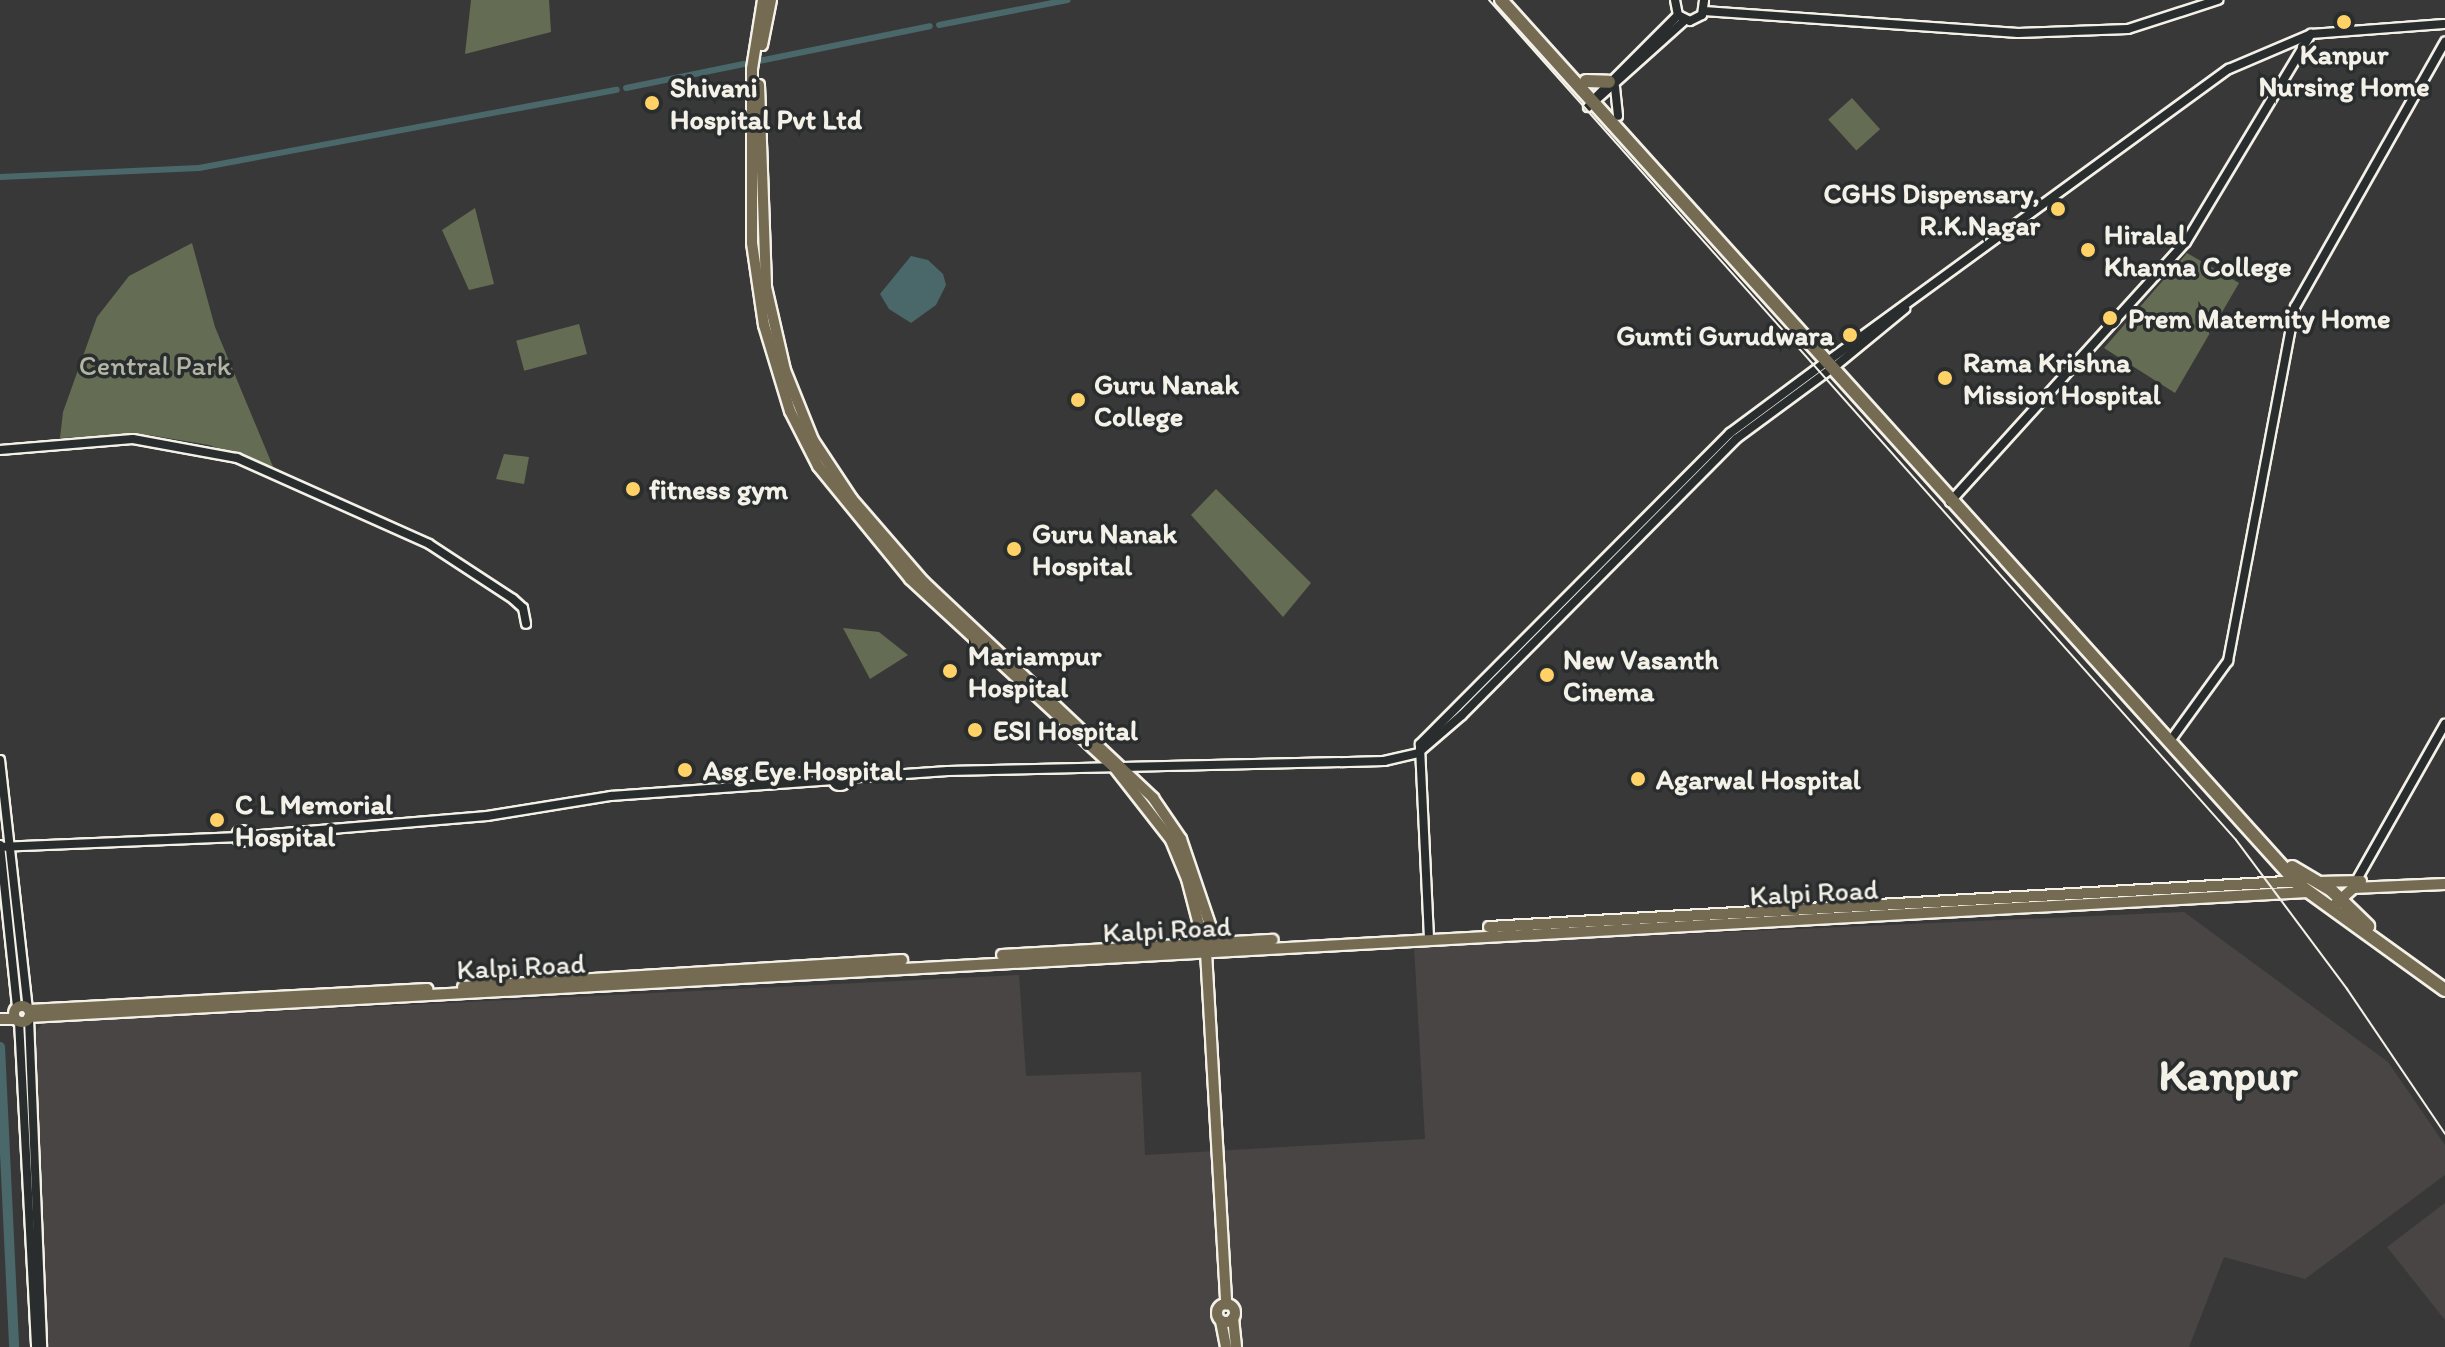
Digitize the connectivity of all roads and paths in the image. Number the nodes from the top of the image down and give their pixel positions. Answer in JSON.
{"nodes":[{"id":1,"x":763,"y":0,"type":"edge"},
{"id":2,"x":771,"y":0,"type":"edge"},
{"id":3,"x":1501,"y":0,"type":"edge"},
{"id":4,"x":1511,"y":0,"type":"edge"},
{"id":5,"x":1675,"y":0,"type":"edge"},
{"id":6,"x":1704,"y":0,"type":"edge"},
{"id":7,"x":2218,"y":0,"type":"edge"},
{"id":8,"x":1704,"y":11,"type":"junction"},
{"id":9,"x":1682,"y":18,"type":"junction"},
{"id":10,"x":2445,"y":24,"type":"edge"},
{"id":11,"x":2311,"y":34,"type":"junction"},
{"id":12,"x":1543,"y":40,"type":"junction"},
{"id":13,"x":2445,"y":42,"type":"edge"},
{"id":14,"x":756,"y":64,"type":"junction"},
{"id":15,"x":1586,"y":81,"type":"junction"},
{"id":16,"x":1612,"y":84,"type":"junction"},
{"id":17,"x":1597,"y":98,"type":"junction"},
{"id":18,"x":1618,"y":116,"type":"junction"},
{"id":19,"x":1717,"y":235,"type":"junction"},
{"id":20,"x":1832,"y":363,"type":"junction"},
{"id":21,"x":0,"y":450,"type":"edge"},
{"id":22,"x":1952,"y":500,"type":"junction"},
{"id":23,"x":526,"y":624,"type":"dead end"},
{"id":24,"x":2445,"y":724,"type":"edge"},
{"id":25,"x":2171,"y":739,"type":"junction"},
{"id":26,"x":1418,"y":753,"type":"junction"},
{"id":27,"x":0,"y":760,"type":"edge"},
{"id":28,"x":1119,"y":767,"type":"junction"},
{"id":29,"x":3,"y":845,"type":"edge"},
{"id":30,"x":2282,"y":865,"type":"junction"},
{"id":31,"x":2282,"y":884,"type":"junction"},
{"id":32,"x":2307,"y":884,"type":"junction"},
{"id":33,"x":2355,"y":884,"type":"junction"},
{"id":34,"x":2445,"y":884,"type":"edge"},
{"id":35,"x":2336,"y":904,"type":"junction"},
{"id":36,"x":1429,"y":934,"type":"junction"},
{"id":37,"x":1205,"y":948,"type":"junction"},
{"id":38,"x":1218,"y":948,"type":"junction"},
{"id":39,"x":2445,"y":983,"type":"edge"},
{"id":40,"x":2445,"y":990,"type":"edge"},
{"id":41,"x":0,"y":1013,"type":"edge"},
{"id":42,"x":23,"y":1014,"type":"junction"},
{"id":43,"x":0,"y":1019,"type":"edge"},
{"id":44,"x":1230,"y":1346,"type":"edge"},
{"id":45,"x":39,"y":1347,"type":"edge"}],
"edges":[{"from":1,"to":14,"type":"main road"},
{"from":2,"to":14,"type":"main road"},
{"from":3,"to":12,"type":"highway"},
{"from":4,"to":12,"type":"highway"},
{"from":5,"to":9,"type":"street"},
{"from":6,"to":8,"type":"street"},
{"from":7,"to":8,"type":"street"},
{"from":8,"to":9,"type":"street"},
{"from":9,"to":16,"type":"street"},
{"from":10,"to":11,"type":"street"},
{"from":11,"to":20,"type":"street"},
{"from":11,"to":22,"type":"street"},
{"from":12,"to":15,"type":"highway"},
{"from":12,"to":17,"type":"highway"},
{"from":13,"to":25,"type":"street"},
{"from":14,"to":28,"type":"main road"},
{"from":15,"to":16,"type":"highway"},
{"from":15,"to":17,"type":"highway"},
{"from":16,"to":17,"type":"street"},
{"from":16,"to":18,"type":"street"},
{"from":17,"to":18,"type":"highway"},
{"from":17,"to":19,"type":"highway"},
{"from":18,"to":19,"type":"highway"},
{"from":19,"to":20,"type":"highway"},
{"from":20,"to":22,"type":"highway"},
{"from":20,"to":26,"type":"street"},
{"from":21,"to":23,"type":"street"},
{"from":22,"to":25,"type":"highway"},
{"from":24,"to":33,"type":"street"},
{"from":25,"to":30,"type":"highway"},
{"from":25,"to":32,"type":"highway"},
{"from":26,"to":28,"type":"street"},
{"from":26,"to":36,"type":"street"},
{"from":27,"to":29,"type":"street"},
{"from":28,"to":29,"type":"street"},
{"from":28,"to":37,"type":"main road"},
{"from":28,"to":38,"type":"main road"},
{"from":29,"to":42,"type":"street"},
{"from":30,"to":31,"type":"highway"},
{"from":30,"to":32,"type":"highway"},
{"from":31,"to":32,"type":"main road","name":"Kalpi Road"},
{"from":31,"to":36,"type":"main road","name":"Kalpi Road"},
{"from":32,"to":33,"type":"main road"},
{"from":32,"to":35,"type":"highway"},
{"from":32,"to":36,"type":"main road","name":"Kalpi Road"},
{"from":33,"to":34,"type":"main road"},
{"from":33,"to":35,"type":"main road"},
{"from":35,"to":39,"type":"highway"},
{"from":35,"to":40,"type":"highway"},
{"from":36,"to":38,"type":"main road","name":"Kalpi Road"},
{"from":37,"to":38,"type":"main road","name":"Kalpi Road"},
{"from":37,"to":42,"type":"main road","name":"Kalpi Road"},
{"from":37,"to":44,"type":"main road"},
{"from":41,"to":42,"type":"main road","name":"Kalpi Road"},
{"from":42,"to":43,"type":"main road","name":"Kalpi Road"},
{"from":42,"to":45,"type":"street"}]}
